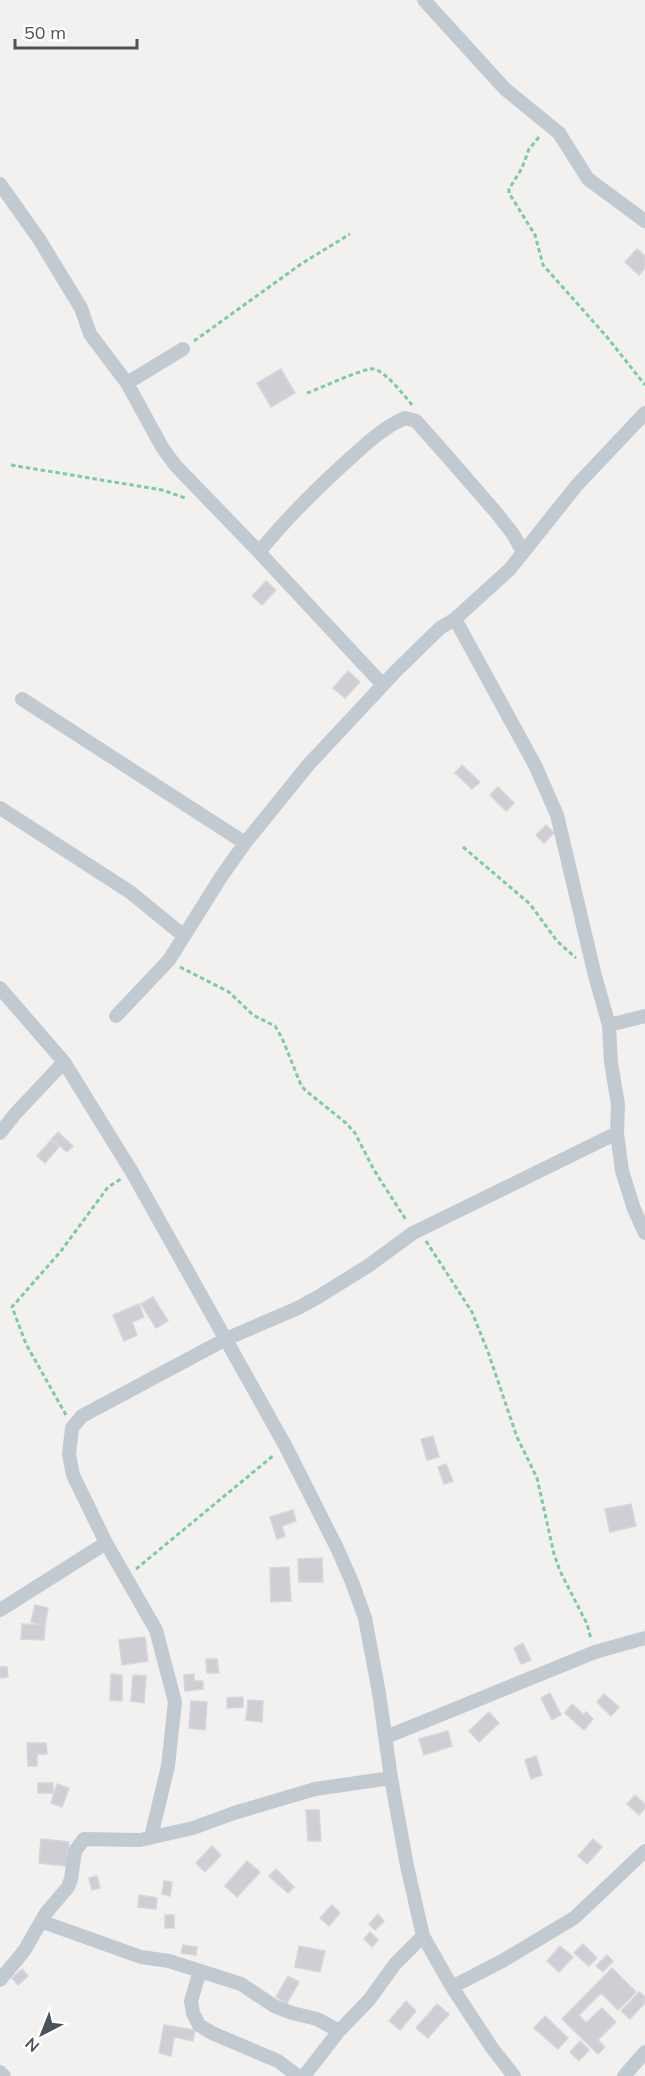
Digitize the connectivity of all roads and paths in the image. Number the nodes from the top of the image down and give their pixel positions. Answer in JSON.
{"nodes":[{"id":1,"x":424,"y":0,"type":"edge"},
{"id":2,"x":553,"y":127,"type":"junction"},
{"id":3,"x":0,"y":184,"type":"edge"},
{"id":4,"x":645,"y":221,"type":"edge"},
{"id":5,"x":350,"y":234,"type":"dead end"},
{"id":6,"x":183,"y":350,"type":"joint"},
{"id":7,"x":127,"y":383,"type":"junction"},
{"id":8,"x":645,"y":385,"type":"edge"},
{"id":9,"x":307,"y":393,"type":"dead end"},
{"id":10,"x":414,"y":408,"type":"dead end"},
{"id":11,"x":645,"y":413,"type":"edge"},
{"id":12,"x":10,"y":465,"type":"dead end"},
{"id":13,"x":215,"y":508,"type":"junction"},
{"id":14,"x":259,"y":552,"type":"junction"},
{"id":15,"x":524,"y":552,"type":"junction"},
{"id":16,"x":455,"y":619,"type":"junction"},
{"id":17,"x":383,"y":685,"type":"junction"},
{"id":18,"x":22,"y":699,"type":"dead end"},
{"id":19,"x":0,"y":808,"type":"edge"},
{"id":20,"x":245,"y":843,"type":"junction"},
{"id":21,"x":464,"y":847,"type":"dead end"},
{"id":22,"x":184,"y":936,"type":"junction"},
{"id":23,"x":169,"y":960,"type":"junction"},
{"id":24,"x":595,"y":976,"type":"junction"},
{"id":25,"x":0,"y":988,"type":"edge"},
{"id":26,"x":116,"y":1016,"type":"dead end"},
{"id":27,"x":645,"y":1016,"type":"edge"},
{"id":28,"x":609,"y":1025,"type":"junction"},
{"id":29,"x":64,"y":1062,"type":"junction"},
{"id":30,"x":0,"y":1133,"type":"edge"},
{"id":31,"x":617,"y":1133,"type":"junction"},
{"id":32,"x":132,"y":1172,"type":"junction"},
{"id":33,"x":413,"y":1233,"type":"junction"},
{"id":34,"x":645,"y":1233,"type":"edge"},
{"id":35,"x":226,"y":1339,"type":"junction"},
{"id":36,"x":72,"y":1428,"type":"junction"},
{"id":37,"x":286,"y":1447,"type":"junction"},
{"id":38,"x":106,"y":1543,"type":"junction"},
{"id":39,"x":125,"y":1578,"type":"junction"},
{"id":40,"x":0,"y":1610,"type":"edge"},
{"id":41,"x":645,"y":1638,"type":"edge"},
{"id":42,"x":595,"y":1652,"type":"junction"},
{"id":43,"x":386,"y":1737,"type":"junction"},
{"id":44,"x":391,"y":1778,"type":"junction"},
{"id":45,"x":151,"y":1837,"type":"junction"},
{"id":46,"x":645,"y":1851,"type":"edge"},
{"id":47,"x":43,"y":1922,"type":"junction"},
{"id":48,"x":423,"y":1936,"type":"junction"},
{"id":49,"x":200,"y":1971,"type":"junction"},
{"id":50,"x":0,"y":1980,"type":"edge"},
{"id":51,"x":452,"y":1987,"type":"junction"},
{"id":52,"x":339,"y":2031,"type":"junction"},
{"id":53,"x":645,"y":2052,"type":"edge"},
{"id":54,"x":0,"y":2072,"type":"edge"},
{"id":55,"x":627,"y":2075,"type":"edge"},
{"id":56,"x":4,"y":2076,"type":"edge"},
{"id":57,"x":298,"y":2076,"type":"edge"},
{"id":58,"x":304,"y":2076,"type":"edge"},
{"id":59,"x":514,"y":2076,"type":"edge"}],
"edges":[{"from":1,"to":2,"type":"street"},
{"from":2,"to":4,"type":"street"},
{"from":2,"to":8,"type":"path"},
{"from":3,"to":7,"type":"street"},
{"from":5,"to":6,"type":"path"},
{"from":6,"to":7,"type":"street"},
{"from":7,"to":13,"type":"street"},
{"from":9,"to":10,"type":"path"},
{"from":11,"to":15,"type":"street"},
{"from":12,"to":13,"type":"path"},
{"from":13,"to":14,"type":"street"},
{"from":14,"to":15,"type":"street"},
{"from":14,"to":17,"type":"street"},
{"from":15,"to":16,"type":"street"},
{"from":16,"to":17,"type":"street"},
{"from":16,"to":24,"type":"street"},
{"from":17,"to":20,"type":"street"},
{"from":18,"to":20,"type":"street"},
{"from":19,"to":22,"type":"street"},
{"from":20,"to":22,"type":"street"},
{"from":21,"to":24,"type":"path"},
{"from":22,"to":23,"type":"street"},
{"from":23,"to":26,"type":"street"},
{"from":23,"to":33,"type":"path"},
{"from":24,"to":28,"type":"street"},
{"from":25,"to":29,"type":"street"},
{"from":27,"to":28,"type":"street"},
{"from":28,"to":31,"type":"street"},
{"from":29,"to":30,"type":"street"},
{"from":29,"to":32,"type":"street"},
{"from":31,"to":33,"type":"street"},
{"from":31,"to":34,"type":"street"},
{"from":32,"to":35,"type":"street"},
{"from":32,"to":36,"type":"path"},
{"from":33,"to":35,"type":"street"},
{"from":33,"to":42,"type":"path"},
{"from":35,"to":36,"type":"street"},
{"from":35,"to":37,"type":"street"},
{"from":36,"to":38,"type":"street"},
{"from":37,"to":39,"type":"path"},
{"from":37,"to":43,"type":"street"},
{"from":38,"to":39,"type":"street"},
{"from":38,"to":40,"type":"street"},
{"from":39,"to":45,"type":"street"},
{"from":41,"to":42,"type":"street"},
{"from":42,"to":43,"type":"street"},
{"from":43,"to":44,"type":"street"},
{"from":44,"to":45,"type":"street"},
{"from":44,"to":48,"type":"street"},
{"from":45,"to":47,"type":"street"},
{"from":46,"to":51,"type":"street"},
{"from":47,"to":49,"type":"street"},
{"from":47,"to":50,"type":"street"},
{"from":48,"to":51,"type":"street"},
{"from":48,"to":52,"type":"street"},
{"from":49,"to":52,"type":"street"},
{"from":49,"to":57,"type":"street"},
{"from":51,"to":59,"type":"street"},
{"from":52,"to":58,"type":"street"},
{"from":53,"to":55,"type":"street"},
{"from":54,"to":56,"type":"street"}]}
